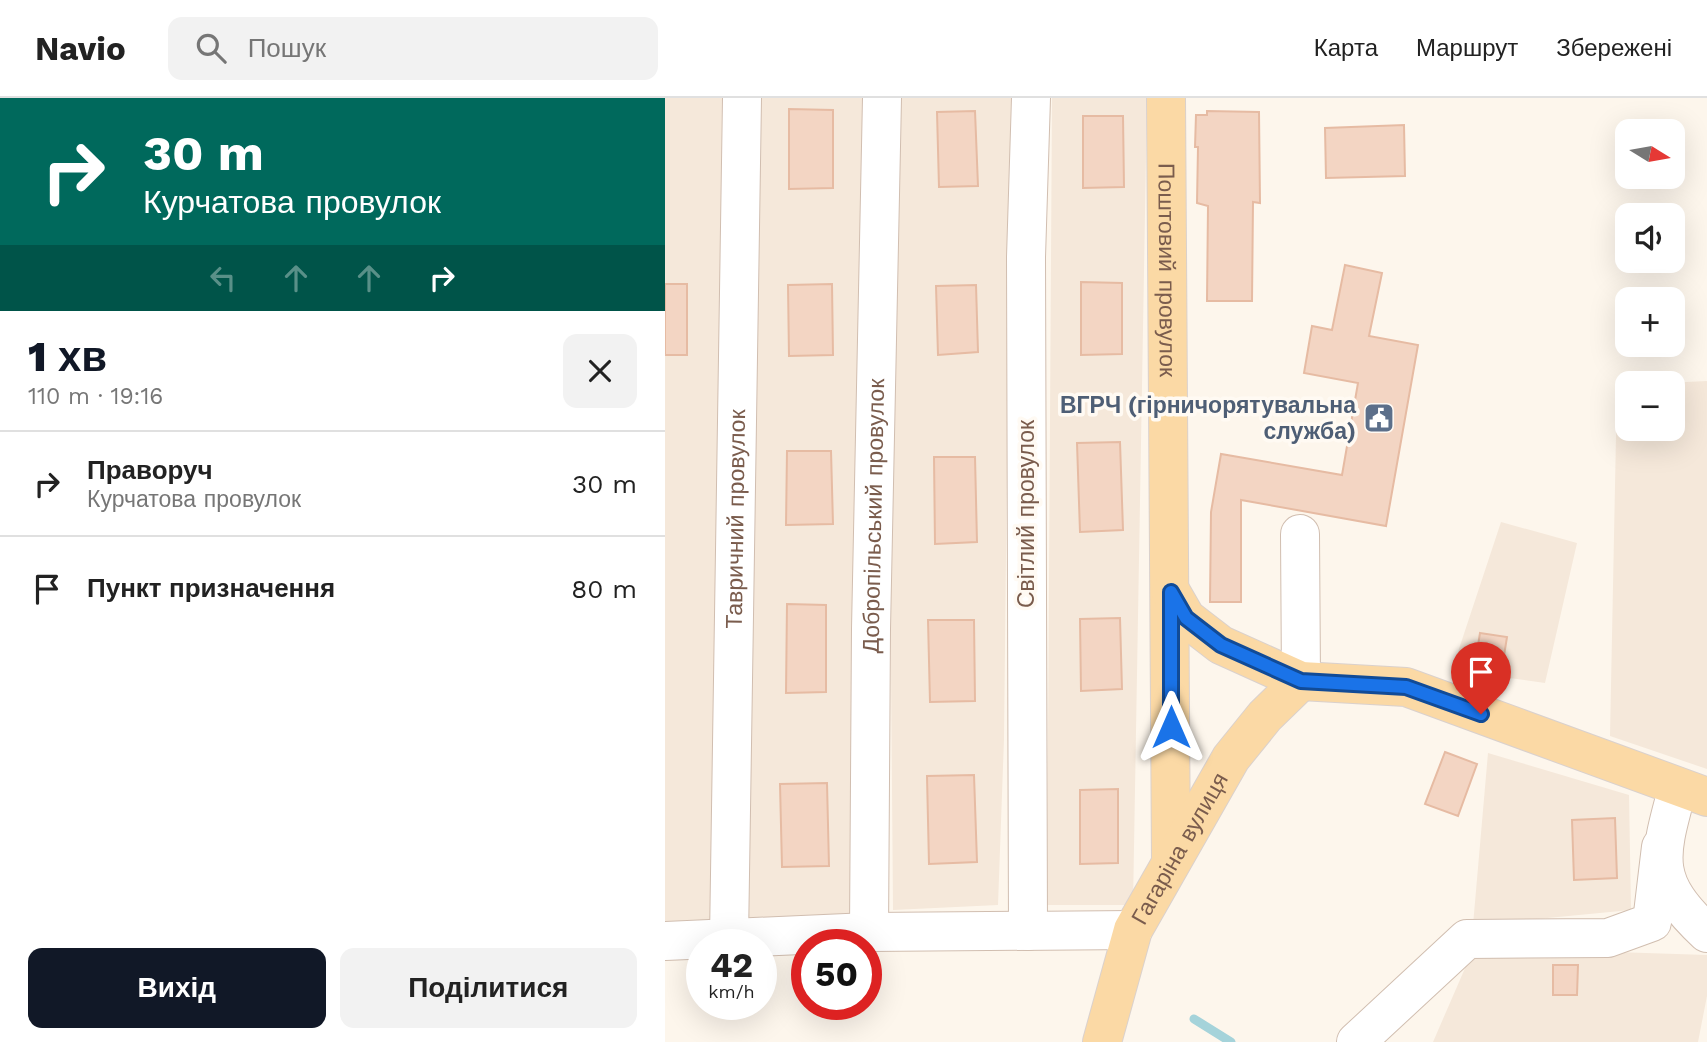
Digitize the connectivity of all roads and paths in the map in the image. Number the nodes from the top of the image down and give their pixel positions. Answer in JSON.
{"nodes":[{"id":1,"x":742,"y":98,"type":"edge"},
{"id":2,"x":882,"y":98,"type":"edge"},
{"id":3,"x":1031,"y":98,"type":"edge"},
{"id":4,"x":1166,"y":98,"type":"edge"},
{"id":5,"x":1300,"y":534,"type":"dead end"},
{"id":6,"x":1171,"y":592,"type":"junction"},
{"id":7,"x":1301,"y":681,"type":"junction"},
{"id":8,"x":1692,"y":792,"type":"edge"},
{"id":9,"x":1661,"y":846,"type":"junction"},
{"id":10,"x":1171,"y":862,"type":"junction"},
{"id":11,"x":729,"y":929,"type":"edge"},
{"id":12,"x":869,"y":929,"type":"edge"},
{"id":13,"x":1133,"y":930,"type":"junction"},
{"id":14,"x":1028,"y":931,"type":"junction"},
{"id":15,"x":882,"y":932,"type":"edge"},
{"id":16,"x":1707,"y":933,"type":"edge"},
{"id":17,"x":686,"y":940,"type":"edge"},
{"id":18,"x":665,"y":941,"type":"edge"},
{"id":19,"x":1102,"y":1042,"type":"edge"},
{"id":20,"x":1356,"y":1042,"type":"edge"}],
"edges":[{"from":1,"to":11,"type":"street","name":"Тавричний провулок"},
{"from":2,"to":12,"type":"street","name":"Добропільський провулок"},
{"from":3,"to":14,"type":"street","name":"Світлий провулок"},
{"from":4,"to":6,"type":"main road","name":"Поштовий провулок"},
{"from":5,"to":7,"type":"street"},
{"from":6,"to":7,"type":"main road"},
{"from":6,"to":10,"type":"main road","name":"Поштовий провулок"},
{"from":7,"to":8,"type":"main road"},
{"from":7,"to":10,"type":"main road","name":"Гагаріна вулиця"},
{"from":8,"to":9,"type":"street"},
{"from":9,"to":16,"type":"street"},
{"from":9,"to":20,"type":"street"},
{"from":10,"to":13,"type":"main road","name":"Гагаріна вулиця"},
{"from":13,"to":14,"type":"street"},
{"from":13,"to":19,"type":"main road","name":"Гагаріна вулиця"},
{"from":14,"to":15,"type":"street"},
{"from":17,"to":18,"type":"street"}]}
